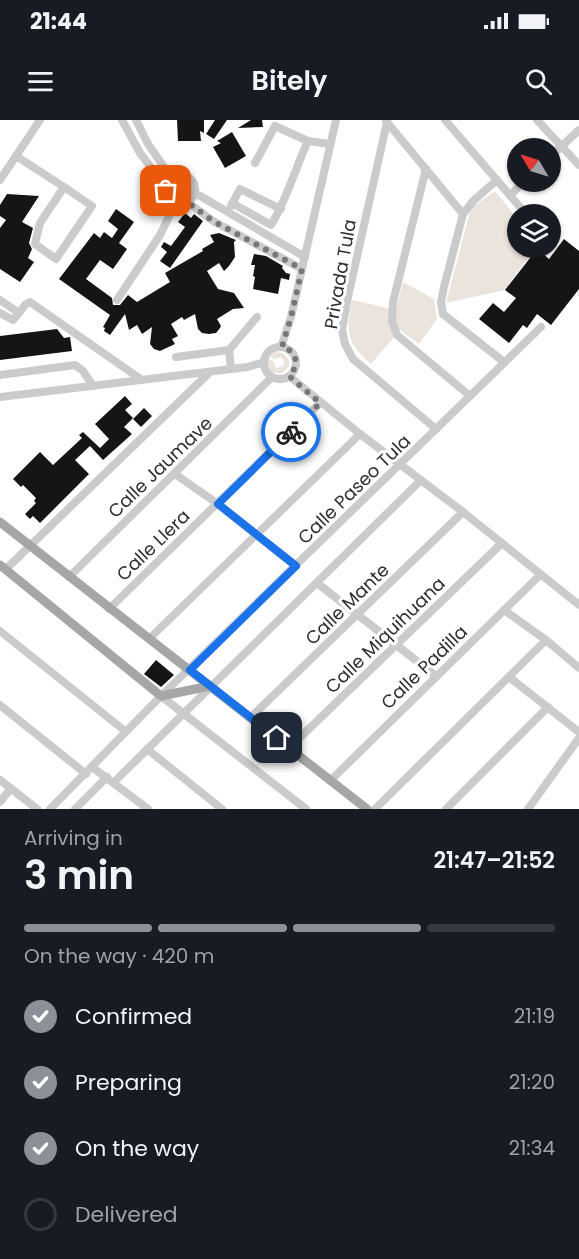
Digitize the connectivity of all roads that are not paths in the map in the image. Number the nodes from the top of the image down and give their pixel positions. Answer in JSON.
{"nodes":[{"id":1,"x":40,"y":120,"type":"edge"},
{"id":2,"x":122,"y":120,"type":"edge"},
{"id":3,"x":136,"y":120,"type":"edge"},
{"id":4,"x":336,"y":120,"type":"edge"},
{"id":5,"x":445,"y":120,"type":"edge"},
{"id":6,"x":537,"y":120,"type":"edge"},
{"id":7,"x":386,"y":121,"type":"edge"},
{"id":8,"x":579,"y":130,"type":"edge"},
{"id":9,"x":308,"y":141,"type":"junction"},
{"id":10,"x":330,"y":144,"type":"junction"},
{"id":11,"x":562,"y":146,"type":"junction"},
{"id":12,"x":16,"y":156,"type":"junction"},
{"id":13,"x":255,"y":163,"type":"dead end"},
{"id":14,"x":579,"y":165,"type":"edge"},
{"id":15,"x":426,"y":169,"type":"junction"},
{"id":16,"x":171,"y":177,"type":"junction"},
{"id":17,"x":0,"y":180,"type":"edge"},
{"id":18,"x":497,"y":180,"type":"junction"},
{"id":19,"x":64,"y":187,"type":"junction"},
{"id":20,"x":166,"y":187,"type":"junction"},
{"id":21,"x":513,"y":192,"type":"edge"},
{"id":22,"x":195,"y":193,"type":"junction"},
{"id":23,"x":510,"y":195,"type":"junction"},
{"id":24,"x":176,"y":202,"type":"junction"},
{"id":25,"x":187,"y":202,"type":"junction"},
{"id":26,"x":232,"y":203,"type":"junction"},
{"id":27,"x":518,"y":204,"type":"edge"},
{"id":28,"x":281,"y":209,"type":"junction"},
{"id":29,"x":227,"y":214,"type":"junction"},
{"id":30,"x":463,"y":214,"type":"junction"},
{"id":31,"x":305,"y":257,"type":"junction"},
{"id":32,"x":302,"y":269,"type":"junction"},
{"id":33,"x":0,"y":300,"type":"edge"},
{"id":34,"x":117,"y":300,"type":"dead end"},
{"id":35,"x":0,"y":313,"type":"edge"},
{"id":36,"x":19,"y":313,"type":"junction"},
{"id":37,"x":257,"y":317,"type":"dead end"},
{"id":38,"x":541,"y":327,"type":"dead end"},
{"id":39,"x":282,"y":347,"type":"junction"},
{"id":40,"x":229,"y":350,"type":"junction"},
{"id":41,"x":176,"y":357,"type":"dead end"},
{"id":42,"x":264,"y":362,"type":"junction"},
{"id":43,"x":504,"y":363,"type":"junction"},
{"id":44,"x":231,"y":369,"type":"junction"},
{"id":45,"x":210,"y":372,"type":"junction"},
{"id":46,"x":0,"y":375,"type":"edge"},
{"id":47,"x":289,"y":376,"type":"junction"},
{"id":48,"x":272,"y":377,"type":"junction"},
{"id":49,"x":142,"y":380,"type":"junction"},
{"id":50,"x":93,"y":386,"type":"junction"},
{"id":51,"x":470,"y":396,"type":"junction"},
{"id":52,"x":0,"y":397,"type":"edge"},
{"id":53,"x":320,"y":403,"type":"junction"},
{"id":54,"x":436,"y":429,"type":"junction"},
{"id":55,"x":360,"y":434,"type":"junction"},
{"id":56,"x":400,"y":464,"type":"junction"},
{"id":57,"x":175,"y":474,"type":"junction"},
{"id":58,"x":421,"y":480,"type":"junction"},
{"id":59,"x":218,"y":504,"type":"junction"},
{"id":60,"x":463,"y":512,"type":"junction"},
{"id":61,"x":0,"y":522,"type":"edge"},
{"id":62,"x":256,"y":536,"type":"junction"},
{"id":63,"x":502,"y":543,"type":"junction"},
{"id":64,"x":30,"y":545,"type":"junction"},
{"id":65,"x":296,"y":566,"type":"junction"},
{"id":66,"x":3,"y":567,"type":"edge"},
{"id":67,"x":540,"y":575,"type":"junction"},
{"id":68,"x":69,"y":577,"type":"junction"},
{"id":69,"x":317,"y":582,"type":"junction"},
{"id":70,"x":579,"y":604,"type":"edge"},
{"id":71,"x":109,"y":609,"type":"junction"},
{"id":72,"x":504,"y":610,"type":"junction"},
{"id":73,"x":358,"y":614,"type":"junction"},
{"id":74,"x":0,"y":631,"type":"edge"},
{"id":75,"x":149,"y":639,"type":"junction"},
{"id":76,"x":546,"y":640,"type":"junction"},
{"id":77,"x":397,"y":645,"type":"junction"},
{"id":78,"x":579,"y":668,"type":"edge"},
{"id":79,"x":190,"y":670,"type":"junction"},
{"id":80,"x":436,"y":676,"type":"junction"},
{"id":81,"x":508,"y":677,"type":"junction"},
{"id":82,"x":210,"y":686,"type":"junction"},
{"id":83,"x":161,"y":696,"type":"junction"},
{"id":84,"x":0,"y":705,"type":"edge"},
{"id":85,"x":548,"y":707,"type":"junction"},
{"id":86,"x":183,"y":714,"type":"junction"},
{"id":87,"x":251,"y":717,"type":"junction"},
{"id":88,"x":125,"y":731,"type":"junction"},
{"id":89,"x":579,"y":732,"type":"edge"},
{"id":90,"x":579,"y":738,"type":"edge"},
{"id":91,"x":290,"y":748,"type":"junction"},
{"id":92,"x":147,"y":749,"type":"junction"},
{"id":93,"x":92,"y":767,"type":"junction"},
{"id":94,"x":86,"y":774,"type":"junction"},
{"id":95,"x":0,"y":780,"type":"edge"},
{"id":96,"x":110,"y":780,"type":"junction"},
{"id":97,"x":330,"y":781,"type":"junction"},
{"id":98,"x":11,"y":788,"type":"junction"},
{"id":99,"x":0,"y":802,"type":"edge"},
{"id":100,"x":37,"y":809,"type":"edge"},
{"id":101,"x":50,"y":809,"type":"edge"},
{"id":102,"x":75,"y":809,"type":"edge"},
{"id":103,"x":148,"y":809,"type":"edge"},
{"id":104,"x":222,"y":809,"type":"edge"},
{"id":105,"x":306,"y":809,"type":"edge"},
{"id":106,"x":367,"y":809,"type":"edge"},
{"id":107,"x":375,"y":809,"type":"edge"},
{"id":108,"x":446,"y":809,"type":"edge"},
{"id":109,"x":528,"y":809,"type":"edge"}],
"edges":[{"from":1,"to":12,"type":"street"},
{"from":2,"to":20,"type":"street"},
{"from":3,"to":16,"type":"street"},
{"from":4,"to":10,"type":"street"},
{"from":5,"to":18,"type":"street"},
{"from":6,"to":11,"type":"street"},
{"from":7,"to":15,"type":"street"},
{"from":7,"to":54,"type":"street","name":"Privada Tula"},
{"from":8,"to":11,"type":"street"},
{"from":9,"to":10,"type":"street"},
{"from":9,"to":13,"type":"street"},
{"from":9,"to":28,"type":"street"},
{"from":10,"to":31,"type":"street"},
{"from":11,"to":14,"type":"street"},
{"from":12,"to":17,"type":"street"},
{"from":12,"to":19,"type":"street"},
{"from":15,"to":30,"type":"street"},
{"from":15,"to":51,"type":"street"},
{"from":16,"to":20,"type":"street"},
{"from":16,"to":22,"type":"street"},
{"from":18,"to":23,"type":"street"},
{"from":18,"to":30,"type":"street"},
{"from":19,"to":19,"type":"street"},
{"from":20,"to":24,"type":"street"},
{"from":21,"to":23,"type":"street"},
{"from":22,"to":25,"type":"street"},
{"from":22,"to":29,"type":"street"},
{"from":23,"to":27,"type":"street"},
{"from":24,"to":25,"type":"street"},
{"from":24,"to":34,"type":"street"},
{"from":25,"to":32,"type":"street"},
{"from":26,"to":28,"type":"street"},
{"from":26,"to":28,"type":"street"},
{"from":26,"to":29,"type":"street"},
{"from":29,"to":31,"type":"street"},
{"from":30,"to":43,"type":"street"},
{"from":31,"to":32,"type":"street"},
{"from":32,"to":39,"type":"street"},
{"from":33,"to":36,"type":"street"},
{"from":35,"to":36,"type":"street"},
{"from":36,"to":49,"type":"street"},
{"from":37,"to":40,"type":"street"},
{"from":38,"to":43,"type":"street","name":"Calle Paseo Tula"},
{"from":39,"to":42,"type":"street"},
{"from":39,"to":47,"type":"street"},
{"from":40,"to":41,"type":"street"},
{"from":40,"to":44,"type":"street"},
{"from":42,"to":44,"type":"street"},
{"from":42,"to":48,"type":"street"},
{"from":43,"to":51,"type":"street","name":"Calle Paseo Tula"},
{"from":44,"to":45,"type":"street"},
{"from":45,"to":49,"type":"street"},
{"from":45,"to":64,"type":"street"},
{"from":46,"to":50,"type":"street"},
{"from":47,"to":48,"type":"street"},
{"from":47,"to":53,"type":"street"},
{"from":48,"to":57,"type":"street","name":"Calle Jaumave"},
{"from":49,"to":50,"type":"street"},
{"from":50,"to":52,"type":"street"},
{"from":51,"to":54,"type":"street","name":"Calle Paseo Tula"},
{"from":53,"to":55,"type":"street"},
{"from":53,"to":59,"type":"street","name":"Calle Llera"},
{"from":54,"to":56,"type":"street","name":"Calle Paseo Tula"},
{"from":55,"to":56,"type":"street"},
{"from":55,"to":62,"type":"street"},
{"from":56,"to":58,"type":"street"},
{"from":56,"to":65,"type":"street","name":"Calle Paseo Tula"},
{"from":57,"to":59,"type":"street"},
{"from":57,"to":68,"type":"street","name":"Calle Jaumave"},
{"from":58,"to":60,"type":"street"},
{"from":58,"to":69,"type":"street"},
{"from":59,"to":62,"type":"street"},
{"from":59,"to":71,"type":"street","name":"Calle Llera"},
{"from":60,"to":63,"type":"street"},
{"from":60,"to":73,"type":"street","name":"Calle Mante"},
{"from":61,"to":64,"type":"main road"},
{"from":62,"to":65,"type":"street"},
{"from":62,"to":75,"type":"street"},
{"from":63,"to":67,"type":"street"},
{"from":63,"to":77,"type":"street","name":"Calle Miquihuana"},
{"from":64,"to":66,"type":"street"},
{"from":64,"to":68,"type":"main road"},
{"from":65,"to":79,"type":"street","name":"Calle Paseo Tula"},
{"from":66,"to":83,"type":"main road"},
{"from":67,"to":70,"type":"street"},
{"from":67,"to":72,"type":"street","name":"Calle Padilla"},
{"from":68,"to":71,"type":"main road"},
{"from":69,"to":73,"type":"street"},
{"from":69,"to":82,"type":"street"},
{"from":71,"to":75,"type":"main road"},
{"from":72,"to":76,"type":"street"},
{"from":72,"to":80,"type":"street","name":"Calle Padilla"},
{"from":73,"to":77,"type":"street"},
{"from":73,"to":87,"type":"street","name":"Calle Mante"},
{"from":74,"to":88,"type":"street"},
{"from":75,"to":79,"type":"main road"},
{"from":76,"to":78,"type":"street"},
{"from":76,"to":81,"type":"street"},
{"from":77,"to":80,"type":"street"},
{"from":77,"to":91,"type":"street","name":"Calle Miquihuana"},
{"from":79,"to":82,"type":"main road"},
{"from":79,"to":83,"type":"street","name":"Calle Paseo Tula"},
{"from":80,"to":97,"type":"street","name":"Calle Padilla"},
{"from":81,"to":85,"type":"street"},
{"from":81,"to":107,"type":"street"},
{"from":82,"to":83,"type":"main road"},
{"from":82,"to":86,"type":"street"},
{"from":82,"to":87,"type":"main road"},
{"from":83,"to":86,"type":"street"},
{"from":83,"to":88,"type":"street","name":"Calle Paseo Tula"},
{"from":84,"to":94,"type":"street"},
{"from":85,"to":89,"type":"street"},
{"from":85,"to":108,"type":"street"},
{"from":86,"to":92,"type":"street"},
{"from":86,"to":105,"type":"street"},
{"from":87,"to":91,"type":"main road"},
{"from":88,"to":93,"type":"street","name":"Calle Paseo Tula"},
{"from":90,"to":109,"type":"street"},
{"from":91,"to":97,"type":"main road"},
{"from":92,"to":96,"type":"street"},
{"from":92,"to":104,"type":"street"},
{"from":93,"to":94,"type":"street","name":"Calle Paseo Tula"},
{"from":93,"to":96,"type":"street"},
{"from":94,"to":101,"type":"street","name":"Calle Paseo Tula"},
{"from":95,"to":98,"type":"street"},
{"from":96,"to":102,"type":"street"},
{"from":96,"to":103,"type":"street"},
{"from":97,"to":106,"type":"main road"},
{"from":98,"to":99,"type":"street"},
{"from":98,"to":100,"type":"street"}]}
